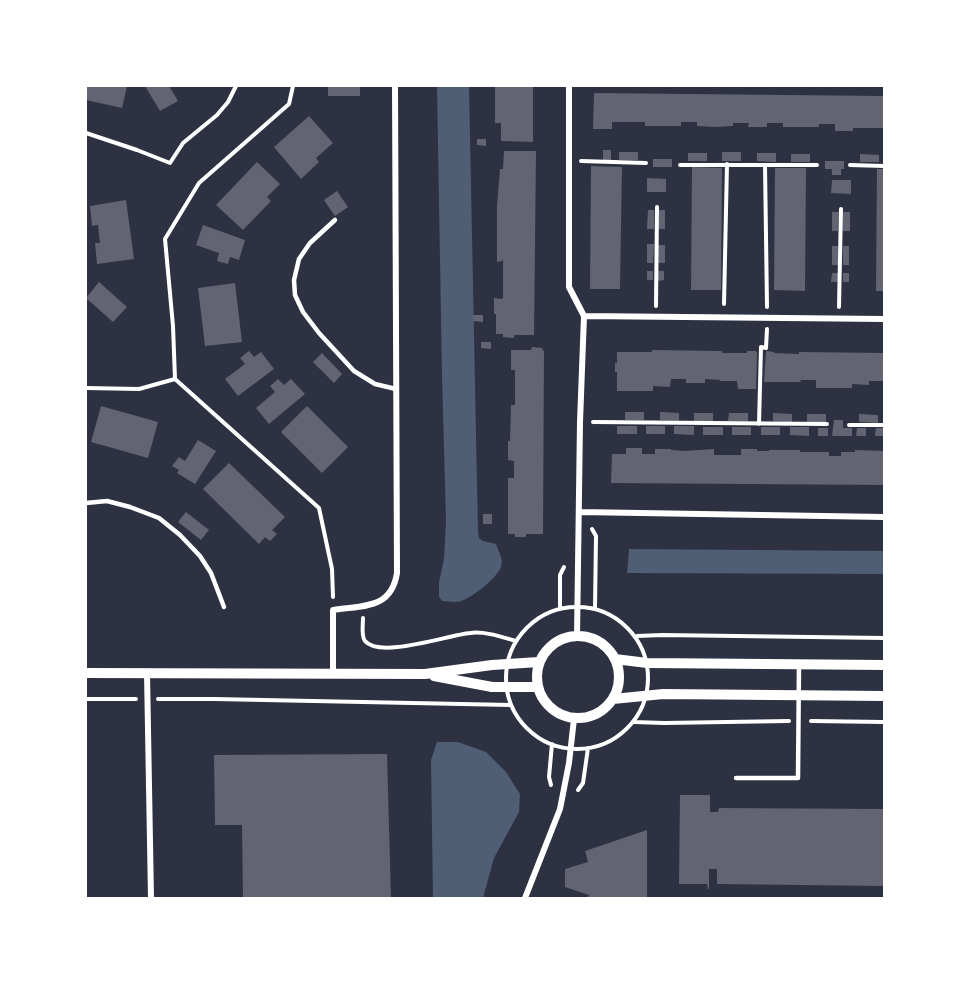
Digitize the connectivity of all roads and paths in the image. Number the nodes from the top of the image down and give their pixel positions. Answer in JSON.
{"nodes":[{"id":1,"x":236,"y":86,"type":"edge"},
{"id":2,"x":292,"y":86,"type":"edge"},
{"id":3,"x":395,"y":86,"type":"edge"},
{"id":4,"x":569,"y":86,"type":"edge"},
{"id":5,"x":86,"y":133,"type":"edge"},
{"id":6,"x":569,"y":161,"type":"junction"},
{"id":7,"x":646,"y":163,"type":"dead end"},
{"id":8,"x":727,"y":164,"type":"junction"},
{"id":9,"x":681,"y":165,"type":"dead end"},
{"id":10,"x":765,"y":165,"type":"junction"},
{"id":11,"x":817,"y":165,"type":"dead end"},
{"id":12,"x":850,"y":165,"type":"dead end"},
{"id":13,"x":885,"y":166,"type":"edge"},
{"id":14,"x":657,"y":207,"type":"dead end"},
{"id":15,"x":841,"y":209,"type":"dead end"},
{"id":16,"x":336,"y":220,"type":"dead end"},
{"id":17,"x":584,"y":316,"type":"junction"},
{"id":18,"x":656,"y":317,"type":"junction"},
{"id":19,"x":724,"y":317,"type":"junction"},
{"id":20,"x":767,"y":317,"type":"junction"},
{"id":21,"x":838,"y":318,"type":"junction"},
{"id":22,"x":885,"y":319,"type":"edge"},
{"id":23,"x":175,"y":379,"type":"junction"},
{"id":24,"x":86,"y":388,"type":"edge"},
{"id":25,"x":396,"y":389,"type":"junction"},
{"id":26,"x":580,"y":422,"type":"junction"},
{"id":27,"x":759,"y":424,"type":"junction"},
{"id":28,"x":827,"y":424,"type":"dead end"},
{"id":29,"x":849,"y":425,"type":"dead end"},
{"id":30,"x":885,"y":425,"type":"edge"},
{"id":31,"x":86,"y":503,"type":"edge"},
{"id":32,"x":579,"y":512,"type":"junction"},
{"id":33,"x":885,"y":517,"type":"edge"},
{"id":34,"x":363,"y":605,"type":"junction"},
{"id":35,"x":577,"y":606,"type":"junction"},
{"id":36,"x":224,"y":607,"type":"dead end"},
{"id":37,"x":333,"y":610,"type":"junction"},
{"id":38,"x":577,"y":636,"type":"junction"},
{"id":39,"x":885,"y":638,"type":"edge"},
{"id":40,"x":516,"y":641,"type":"junction"},
{"id":41,"x":615,"y":659,"type":"junction"},
{"id":42,"x":539,"y":663,"type":"junction"},
{"id":43,"x":507,"y":664,"type":"junction"},
{"id":44,"x":799,"y":664,"type":"junction"},
{"id":45,"x":885,"y":665,"type":"edge"},
{"id":46,"x":86,"y":672,"type":"edge"},
{"id":47,"x":147,"y":673,"type":"junction"},
{"id":48,"x":333,"y":674,"type":"junction"},
{"id":49,"x":425,"y":674,"type":"junction"},
{"id":50,"x":538,"y":687,"type":"junction"},
{"id":51,"x":507,"y":688,"type":"junction"},
{"id":52,"x":798,"y":695,"type":"junction"},
{"id":53,"x":885,"y":696,"type":"edge"},
{"id":54,"x":86,"y":699,"type":"edge"},
{"id":55,"x":613,"y":699,"type":"junction"},
{"id":56,"x":147,"y":700,"type":"junction"},
{"id":57,"x":574,"y":719,"type":"junction"},
{"id":58,"x":798,"y":721,"type":"junction"},
{"id":59,"x":633,"y":722,"type":"dead end"},
{"id":60,"x":885,"y":722,"type":"edge"},
{"id":61,"x":736,"y":778,"type":"dead end"},
{"id":62,"x":151,"y":898,"type":"edge"},
{"id":63,"x":525,"y":898,"type":"edge"}],
"edges":[{"from":1,"to":5,"type":"path"},
{"from":2,"to":23,"type":"path"},
{"from":3,"to":25,"type":"street"},
{"from":4,"to":6,"type":"street"},
{"from":6,"to":7,"type":"path"},
{"from":6,"to":17,"type":"street"},
{"from":8,"to":9,"type":"path"},
{"from":8,"to":10,"type":"path"},
{"from":8,"to":19,"type":"path"},
{"from":10,"to":11,"type":"path"},
{"from":10,"to":20,"type":"path"},
{"from":12,"to":13,"type":"path"},
{"from":14,"to":18,"type":"path"},
{"from":15,"to":21,"type":"path"},
{"from":16,"to":25,"type":"lane"},
{"from":17,"to":18,"type":"street"},
{"from":17,"to":26,"type":"street"},
{"from":18,"to":19,"type":"street"},
{"from":19,"to":20,"type":"street"},
{"from":20,"to":21,"type":"street"},
{"from":20,"to":27,"type":"path"},
{"from":21,"to":22,"type":"street"},
{"from":23,"to":24,"type":"path"},
{"from":23,"to":37,"type":"path"},
{"from":25,"to":34,"type":"street"},
{"from":26,"to":27,"type":"path"},
{"from":26,"to":32,"type":"street"},
{"from":27,"to":28,"type":"path"},
{"from":29,"to":30,"type":"path"},
{"from":31,"to":36,"type":"lane"},
{"from":32,"to":33,"type":"street"},
{"from":32,"to":35,"type":"street"},
{"from":34,"to":37,"type":"street"},
{"from":34,"to":40,"type":"path"},
{"from":35,"to":38,"type":"street"},
{"from":35,"to":39,"type":"path"},
{"from":35,"to":40,"type":"path"},
{"from":37,"to":48,"type":"street"},
{"from":38,"to":41,"type":"street"},
{"from":38,"to":42,"type":"street"},
{"from":40,"to":43,"type":"path"},
{"from":41,"to":44,"type":"street"},
{"from":41,"to":55,"type":"street"},
{"from":42,"to":43,"type":"street"},
{"from":42,"to":50,"type":"street"},
{"from":43,"to":49,"type":"street"},
{"from":43,"to":51,"type":"path"},
{"from":44,"to":45,"type":"street"},
{"from":44,"to":52,"type":"lane"},
{"from":46,"to":47,"type":"street"},
{"from":47,"to":48,"type":"street"},
{"from":47,"to":56,"type":"street"},
{"from":48,"to":49,"type":"street"},
{"from":49,"to":51,"type":"street"},
{"from":50,"to":51,"type":"street"},
{"from":50,"to":57,"type":"street"},
{"from":51,"to":56,"type":"path"},
{"from":52,"to":53,"type":"street"},
{"from":52,"to":55,"type":"street"},
{"from":52,"to":58,"type":"lane"},
{"from":54,"to":56,"type":"path"},
{"from":55,"to":57,"type":"street"},
{"from":56,"to":62,"type":"street"},
{"from":57,"to":63,"type":"street"},
{"from":58,"to":59,"type":"path"},
{"from":58,"to":60,"type":"path"},
{"from":58,"to":61,"type":"lane"}]}
